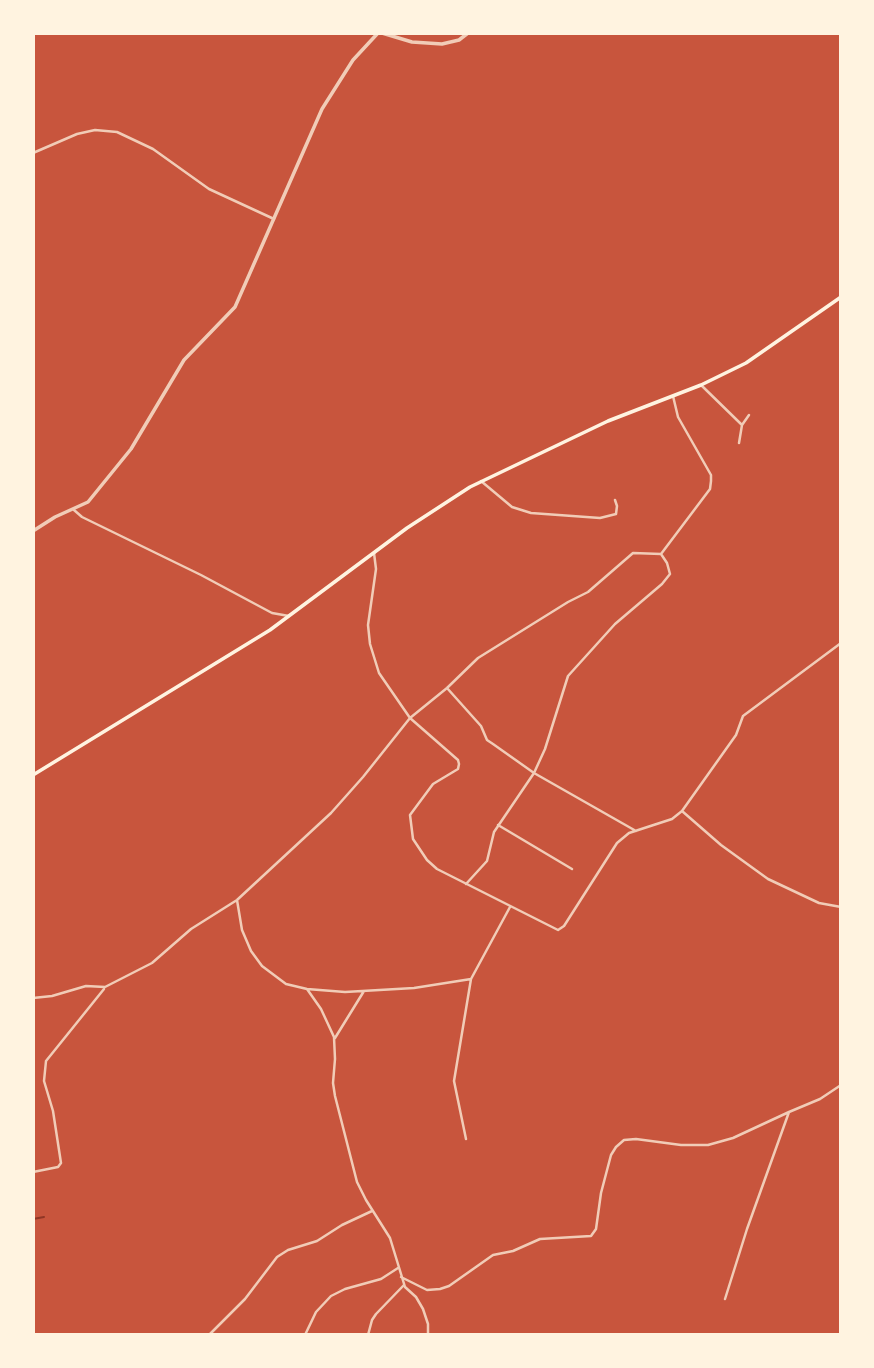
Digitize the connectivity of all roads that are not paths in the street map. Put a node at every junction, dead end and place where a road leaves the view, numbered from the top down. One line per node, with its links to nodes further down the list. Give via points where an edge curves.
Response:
1 (380, 33): 2 (street, via 442,44); 4 (street, via 354,60 322,109)
2 (468, 33)
3 (33, 153): 4 (street, via 84,132 117,132 143,142 209,189)
4 (274, 219): 13 (street, via 235,307 184,360 127,455 88,502)
5 (841, 298): 6 (main road, via 764,352)
6 (701, 384): 7 (main road); 9 (street)
7 (673, 396): 11 (main road); 16 (street, via 678,417 711,481 710,489)
8 (749, 415): 9 (street)
9 (742, 425): 10 (street)
10 (739, 443)
11 (481, 481): 12 (street, via 512,507 531,513 600,518 616,514); 15 (main road)
12 (614, 500)
13 (75, 510): 14 (street); 17 (street, via 272,613)
14 (33, 531)
15 (374, 554): 17 (main road); 20 (street, via 370,645 382,678)
16 (661, 554): 19 (street, via 633,553 588,592 478,658); 21 (street, via 670,574 615,624 568,676)
17 (289, 616): 22 (main road)
18 (841, 643): 23 (street, via 743,716 736,735)
19 (447, 688): 20 (street); 21 (street, via 481,726 487,740)
20 (410, 718): 27 (street, via 459,764 433,784 410,815 413,839 437,869); 28 (street, via 331,813)
21 (534, 774): 24 (street); 25 (street)
22 (33, 775)
23 (682, 811): 25 (street); 30 (street, via 768,879 819,903)
24 (498, 825): 26 (street); 27 (street, via 487,862)
25 (636, 831): 29 (street, via 617,843 562,928 555,929)
26 (572, 869)
27 (466, 884): 29 (street)
28 (237, 900): 32 (street, via 191,929 152,963); 33 (street, via 242,930 258,961 286,984)
29 (510, 907): 31 (street)
30 (841, 907)
31 (471, 979): 34 (street); 39 (street, via 454,1081)
32 (105, 987): 35 (street, via 86,986); 40 (street, via 46,1060 44,1081 61,1163)
33 (307, 989): 34 (street); 36 (street)
34 (364, 991): 36 (street)
35 (33, 998)
36 (334, 1040): 41 (street, via 338,1116 357,1182)
37 (841, 1085): 38 (street)
38 (789, 1112): 43 (street, via 733,1138 708,1144 626,1139 611,1155 597,1229 591,1236 540,1239 493,1255 440,1289 427,1290); 45 (street)
39 (466, 1139)
40 (33, 1171)
41 (373, 1211): 42 (street, via 390,1238); 46 (street, via 277,1257)
42 (398, 1268): 43 (street); 47 (street, via 381,1279 331,1296 316,1312)
43 (401, 1277): 44 (street)
44 (404, 1285): 48 (street, via 376,1314); 49 (street, via 423,1309)
45 (725, 1299)
46 (209, 1335)
47 (305, 1335)
48 (368, 1335)
49 (428, 1335)

